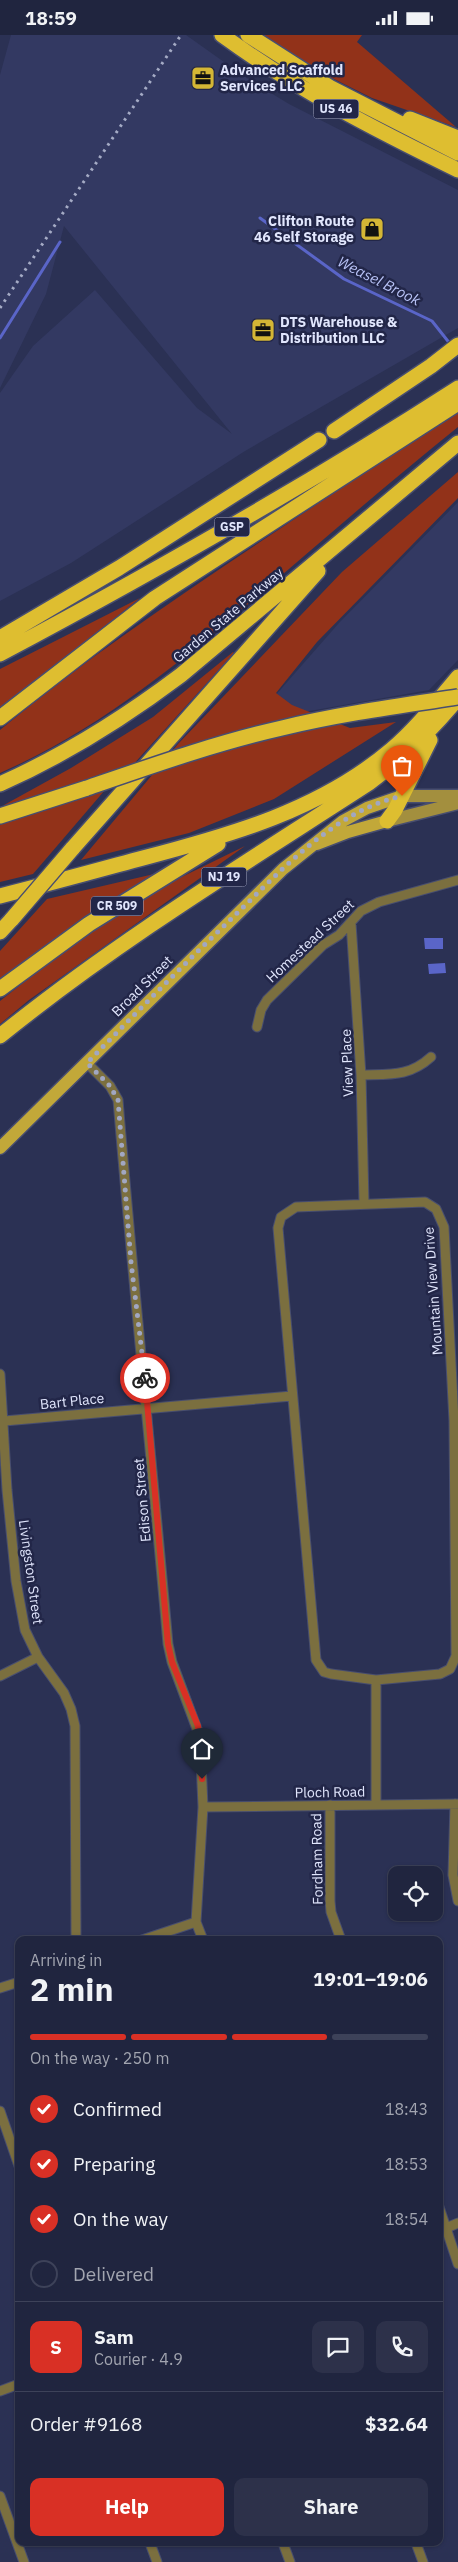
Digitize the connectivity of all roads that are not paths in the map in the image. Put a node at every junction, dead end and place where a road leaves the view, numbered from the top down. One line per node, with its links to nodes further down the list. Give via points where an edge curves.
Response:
1 (222, 35): 6 (highway, US 46, via 326,103)
2 (248, 35): 3 (highway, US 46)
3 (331, 88): 4 (highway); 5 (highway, US 46)
4 (458, 138)
5 (458, 153)
6 (458, 170)
7 (452, 350): 10 (highway)
8 (458, 388): 15 (highway, GSP, via 207,541)
9 (458, 403): 19 (highway, via 155,598)
10 (334, 431)
11 (319, 440): 14 (highway, via 120,567)
12 (458, 443): 13 (highway, Garden State Parkway)
13 (350, 534): 20 (highway, Garden State Parkway, via 145,702 86,740); 31 (highway, bridge)
14 (0, 638)
15 (0, 654)
16 (458, 677): 26 (highway, via 409,733 360,773 314,800)
17 (458, 698): 18 (highway, NJ 19); 24 (highway, bridge, via 330,717 280,728 202,749)
18 (444, 715): 21 (highway); 34 (highway, NJ 19, via 417,745 369,783 115,948)
19 (0, 718)
20 (0, 784)
21 (402, 796): 22 (street); 25 (highway); 27 (main road, Broad Street, via 355,814 331,828)
22 (458, 796)
23 (458, 803): 25 (street)
24 (0, 816)
25 (387, 821): 27 (main road, Broad Street)
26 (240, 831): 29 (highway); 32 (highway, CR 509, via 89,924)
27 (308, 848): 36 (main road, Broad Street, via 262,888)
28 (458, 880): 30 (street, Homestead Street, via 379,902 361,911)
29 (0, 897)
30 (351, 923): 33 (street, Homestead Street, via 323,945 267,1000); 37 (street, View Place)
31 (0, 933)
32 (0, 989)
33 (257, 1027)
34 (0, 1036)
35 (431, 1057): 37 (street, via 421,1067 405,1073)
36 (87, 1063): 38 (main road, Broad Street); 42 (street, Edison Street, via 110,1086 118,1100 131,1262)
37 (362, 1075): 39 (street, View Place)
38 (0, 1148)
39 (364, 1203): 41 (street, Mountain View Drive, via 296,1207 281,1217 278,1228); 44 (street, Mountain View Drive, via 426,1202 441,1215)
40 (0, 1375): 43 (street, Livingston Street)
41 (292, 1397): 42 (street, Bart Place); 48 (street, Mountain View Drive, via 316,1660 324,1672)
42 (148, 1407): 43 (street, Bart Place); 52 (street, Edison Street, via 168,1644 200,1737)
43 (4, 1421): 45 (street, Livingston Street)
44 (456, 1421): 48 (street, Mountain View Drive, via 456,1656 450,1669 440,1674)
45 (4, 1491): 46 (street, Livingston Street, via 25,1630)
46 (38, 1657): 47 (street); 55 (street, Livingston Street, via 64,1693 75,1726)
47 (0, 1676)
48 (376, 1680): 51 (street)
49 (456, 1804): 51 (street, Ploch Road); 53 (street, via 453,1875)
50 (330, 1805): 51 (street, Ploch Road); 52 (street, Ploch Road); 58 (street, Fordham Road, via 330,1901)
51 (376, 1805)
52 (203, 1807): 54 (street, Edison Street)
53 (458, 1901)
54 (196, 1922): 56 (street); 57 (street, Edison Street)
55 (76, 1936)
56 (154, 1936)
57 (201, 1936)
58 (340, 1936)
59 (15, 1982): 60 (street)
60 (0, 1988)
61 (0, 2111): 62 (street)
62 (15, 2154)
63 (458, 2223): 64 (street)
64 (443, 2229)
65 (443, 2231): 66 (street)
66 (458, 2264)
67 (15, 2385): 68 (street)
68 (0, 2391)
69 (0, 2496): 70 (street)
70 (15, 2537)
71 (18, 2546): 75 (street)
72 (151, 2546): 76 (street)
73 (284, 2546): 77 (street)
74 (417, 2546): 78 (street)
75 (24, 2562)
76 (157, 2562)
77 (290, 2562)
78 (423, 2562)

